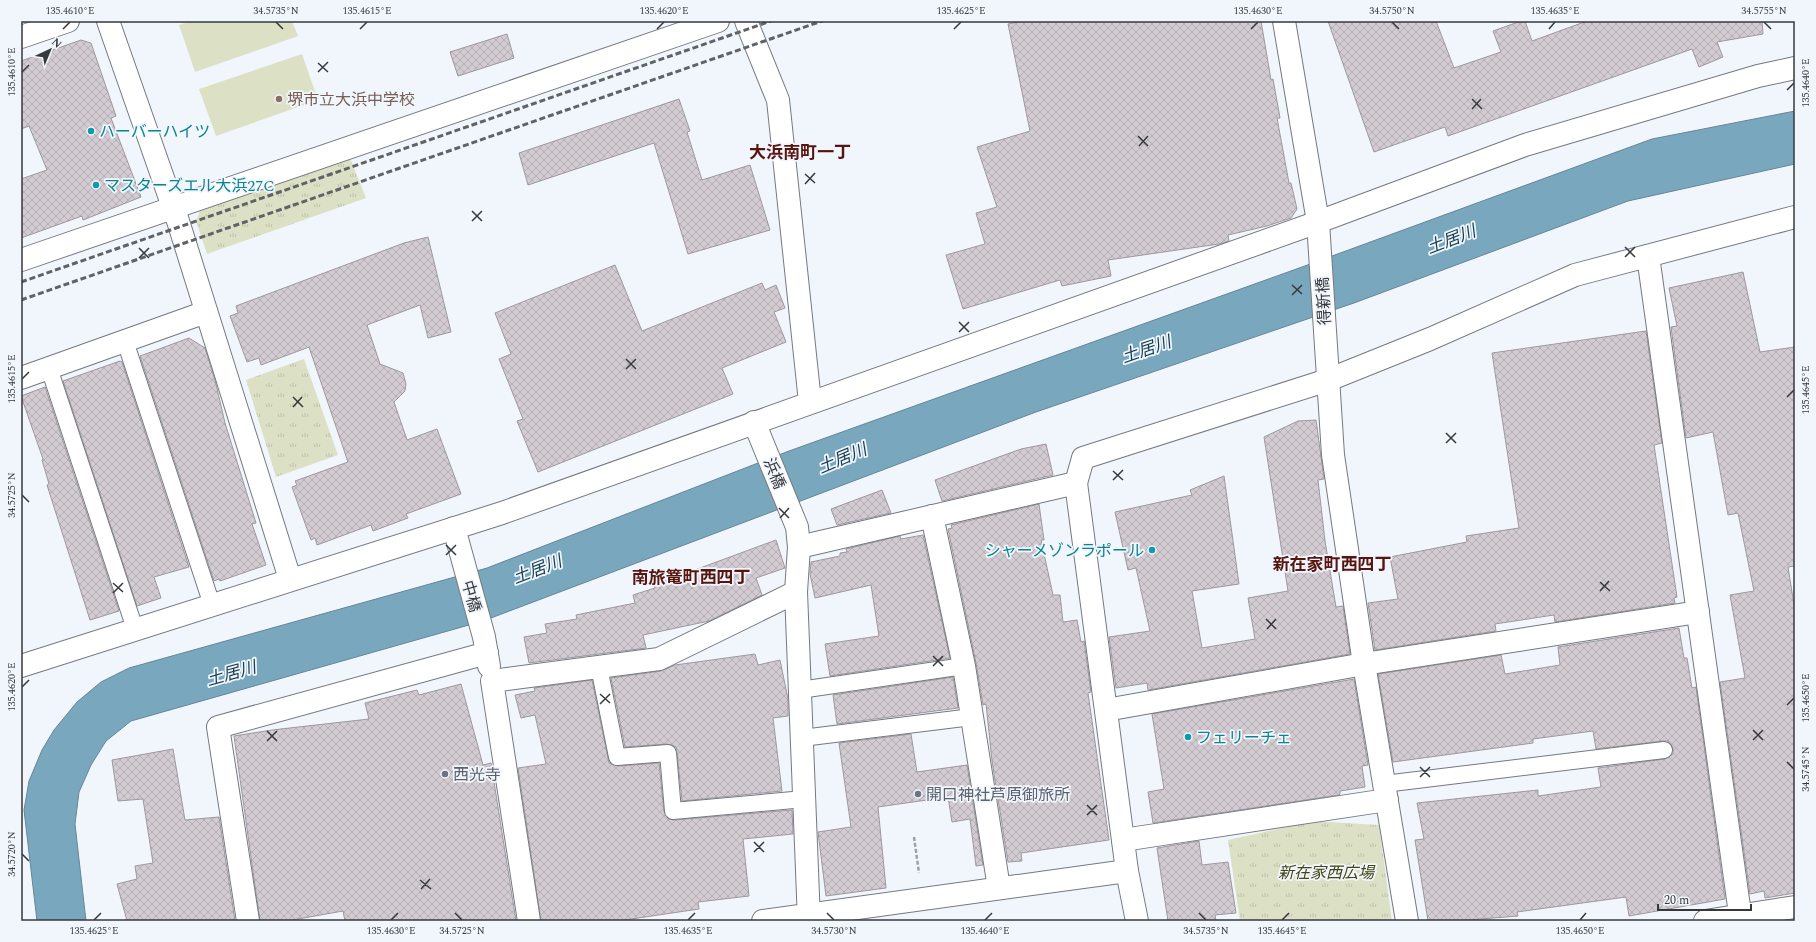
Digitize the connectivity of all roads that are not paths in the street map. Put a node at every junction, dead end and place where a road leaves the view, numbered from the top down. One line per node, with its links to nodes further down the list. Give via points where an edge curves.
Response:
1 (68, 21): 6 (street)
2 (108, 21): 8 (street)
3 (718, 21): 8 (street)
4 (746, 21): 18 (street, via 778,100)
5 (1284, 21): 10 (street, 得新橋)
6 (21, 37)
7 (1795, 68): 10 (street, via 1758,76 1525,145)
8 (173, 208): 12 (street); 13 (street)
9 (1795, 217): 11 (street)
10 (1318, 222): 17 (street, 得新橋); 18 (street)
11 (1648, 256): 17 (street, via 1575,275); 27 (street)
12 (21, 260)
13 (206, 312): 14 (street); 24 (street)
14 (124, 341): 15 (street); 26 (lane)
15 (49, 368): 16 (street); 28 (lane)
16 (21, 378)
17 (1328, 380): 20 (street, via 1083,458); 30 (street, 得新橋, via 1333,455)
18 (810, 402): 19 (street)
19 (754, 422): 22 (street); 23 (street, 浜橋)
20 (1076, 483): 21 (street); 36 (street)
21 (932, 516): 23 (street); 32 (street)
22 (454, 528): 24 (street); 29 (street, 中橋)
23 (798, 537): 25 (street)
24 (290, 580): 26 (street)
25 (796, 592): 33 (street, via 659,659); 35 (street)
26 (212, 605): 28 (street)
27 (1698, 612): 30 (street); 47 (street)
28 (135, 629): 31 (street)
29 (485, 645): 34 (street, 中橋); 48 (street, via 218,727)
30 (1364, 664): 36 (street); 40 (street, 得新橋)
31 (21, 666)
32 (964, 666): 35 (lane); 37 (street)
33 (599, 667): 34 (street); 41 (lane, via 617,757 668,753 673,811)
34 (492, 682): 49 (street, 中橋)
35 (800, 690): 38 (street)
36 (1106, 710): 42 (street)
37 (972, 717): 38 (lane); 44 (street)
38 (802, 738): 41 (street)
39 (1664, 750): 40 (lane)
40 (1385, 792): 42 (street); 52 (street, 得新橋)
41 (804, 799): 46 (street)
42 (1123, 840): 43 (street)
43 (1127, 871): 44 (street); 51 (street)
44 (999, 888): 46 (street)
45 (1795, 907): 47 (street)
46 (809, 918): 50 (street)
47 (1740, 918): 53 (street)
48 (248, 921)
49 (529, 921)
50 (763, 921)
51 (1138, 921)
52 (1407, 921)
53 (1705, 921)

